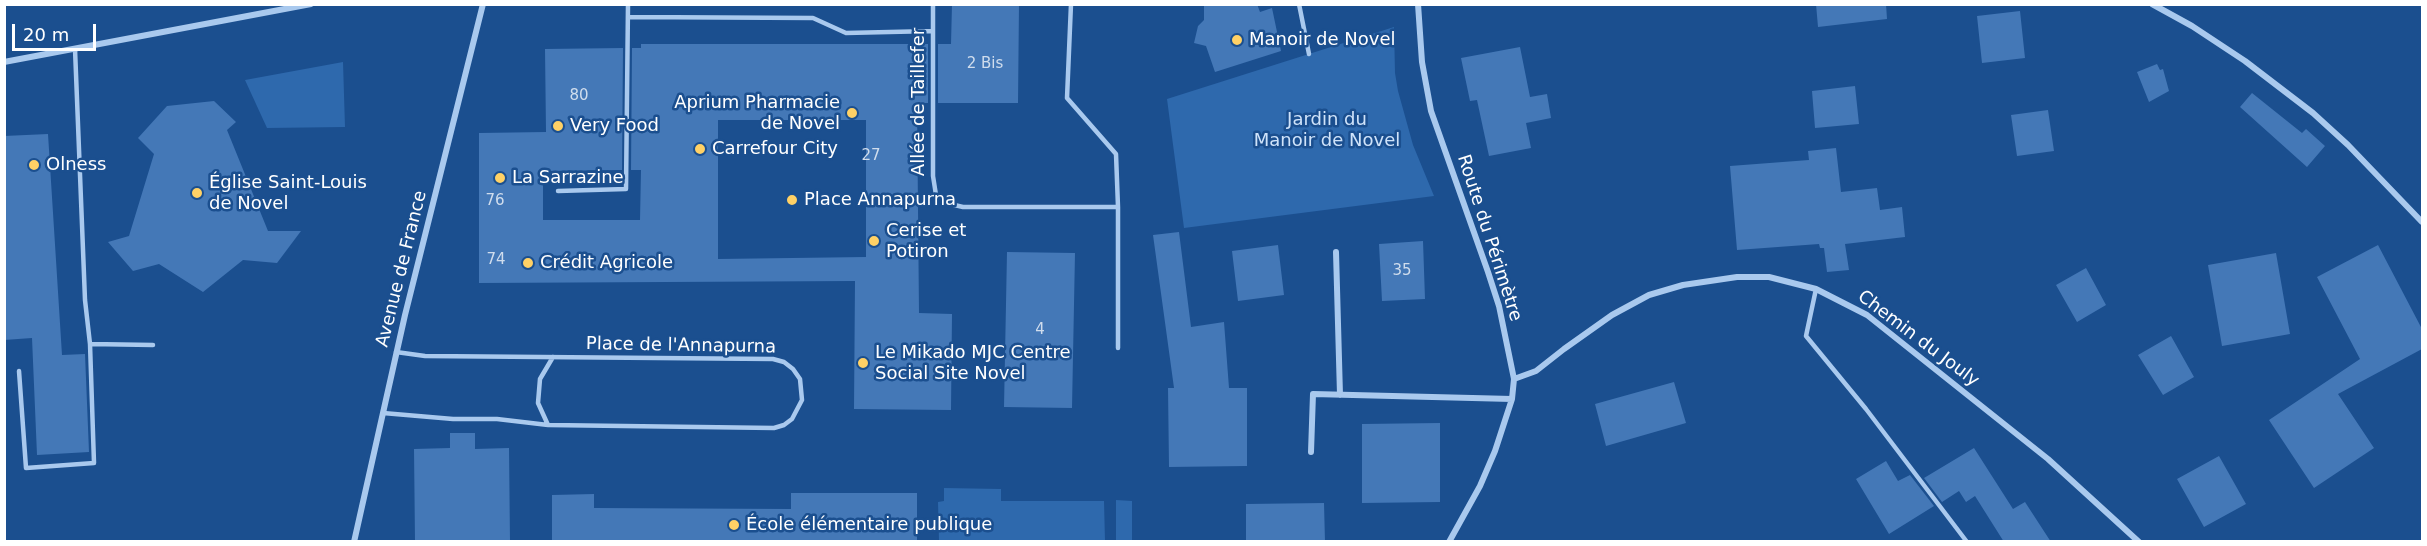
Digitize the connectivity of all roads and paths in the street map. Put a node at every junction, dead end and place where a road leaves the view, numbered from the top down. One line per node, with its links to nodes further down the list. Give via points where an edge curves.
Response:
1 (311, 4): 11 (street)
2 (483, 4): 22 (street, Avenue de France)
3 (628, 4): 9 (lane)
4 (933, 4): 10 (lane, Allée de Taillefer)
5 (1071, 4): 15 (lane, via 1066,98 1116,154)
6 (1299, 4): 12 (lane)
7 (1418, 4): 25 (street, Route du Périmètre, via 1422,62 1431,111 1499,306)
8 (2156, 5): 16 (street, via 2245,62 2313,112)
9 (628, 17): 10 (lane, via 813,18 846,33); 14 (lane, via 626,189)
10 (933, 31): 15 (lane, Allée de Taillefer, via 936,195 963,207)
11 (75, 49): 13 (street); 19 (lane, via 84,289)
12 (1309, 54)
13 (4, 62)
14 (558, 191)
15 (1118, 207): 21 (lane)
16 (2422, 222)
17 (1336, 252): 26 (street)
18 (1816, 289): 25 (street, Chemin du Jouly, via 1769,277 1667,289 1612,315 1536,371); 33 (lane, via 1806,336); 34 (street, Chemin du Jouly, via 1866,315 2048,459)
19 (90, 344): 20 (lane); 24 (lane, via 94,463 26,468)
20 (153, 345)
21 (1118, 348)
22 (396, 352): 23 (lane, Place de l'Annapurna, via 425,356); 28 (street, Avenue de France)
23 (553, 357): 29 (lane, via 540,379 538,403); 29 (lane, Place de l'Annapurna, via 773,359 793,369 800,379 802,400 792,419 774,428)
24 (19, 371)
25 (1514, 380): 27 (street, Route du Périmètre)
26 (1340, 395): 27 (street); 30 (street, via 1312,394)
27 (1512, 399): 32 (street, Route du Périmètre, via 1480,486)
28 (383, 413): 29 (lane, Place de l'Annapurna); 31 (street, Avenue de France)
29 (548, 425)
30 (1311, 452)
31 (354, 542)
32 (1449, 542)
33 (1967, 542)
34 (2139, 542)

